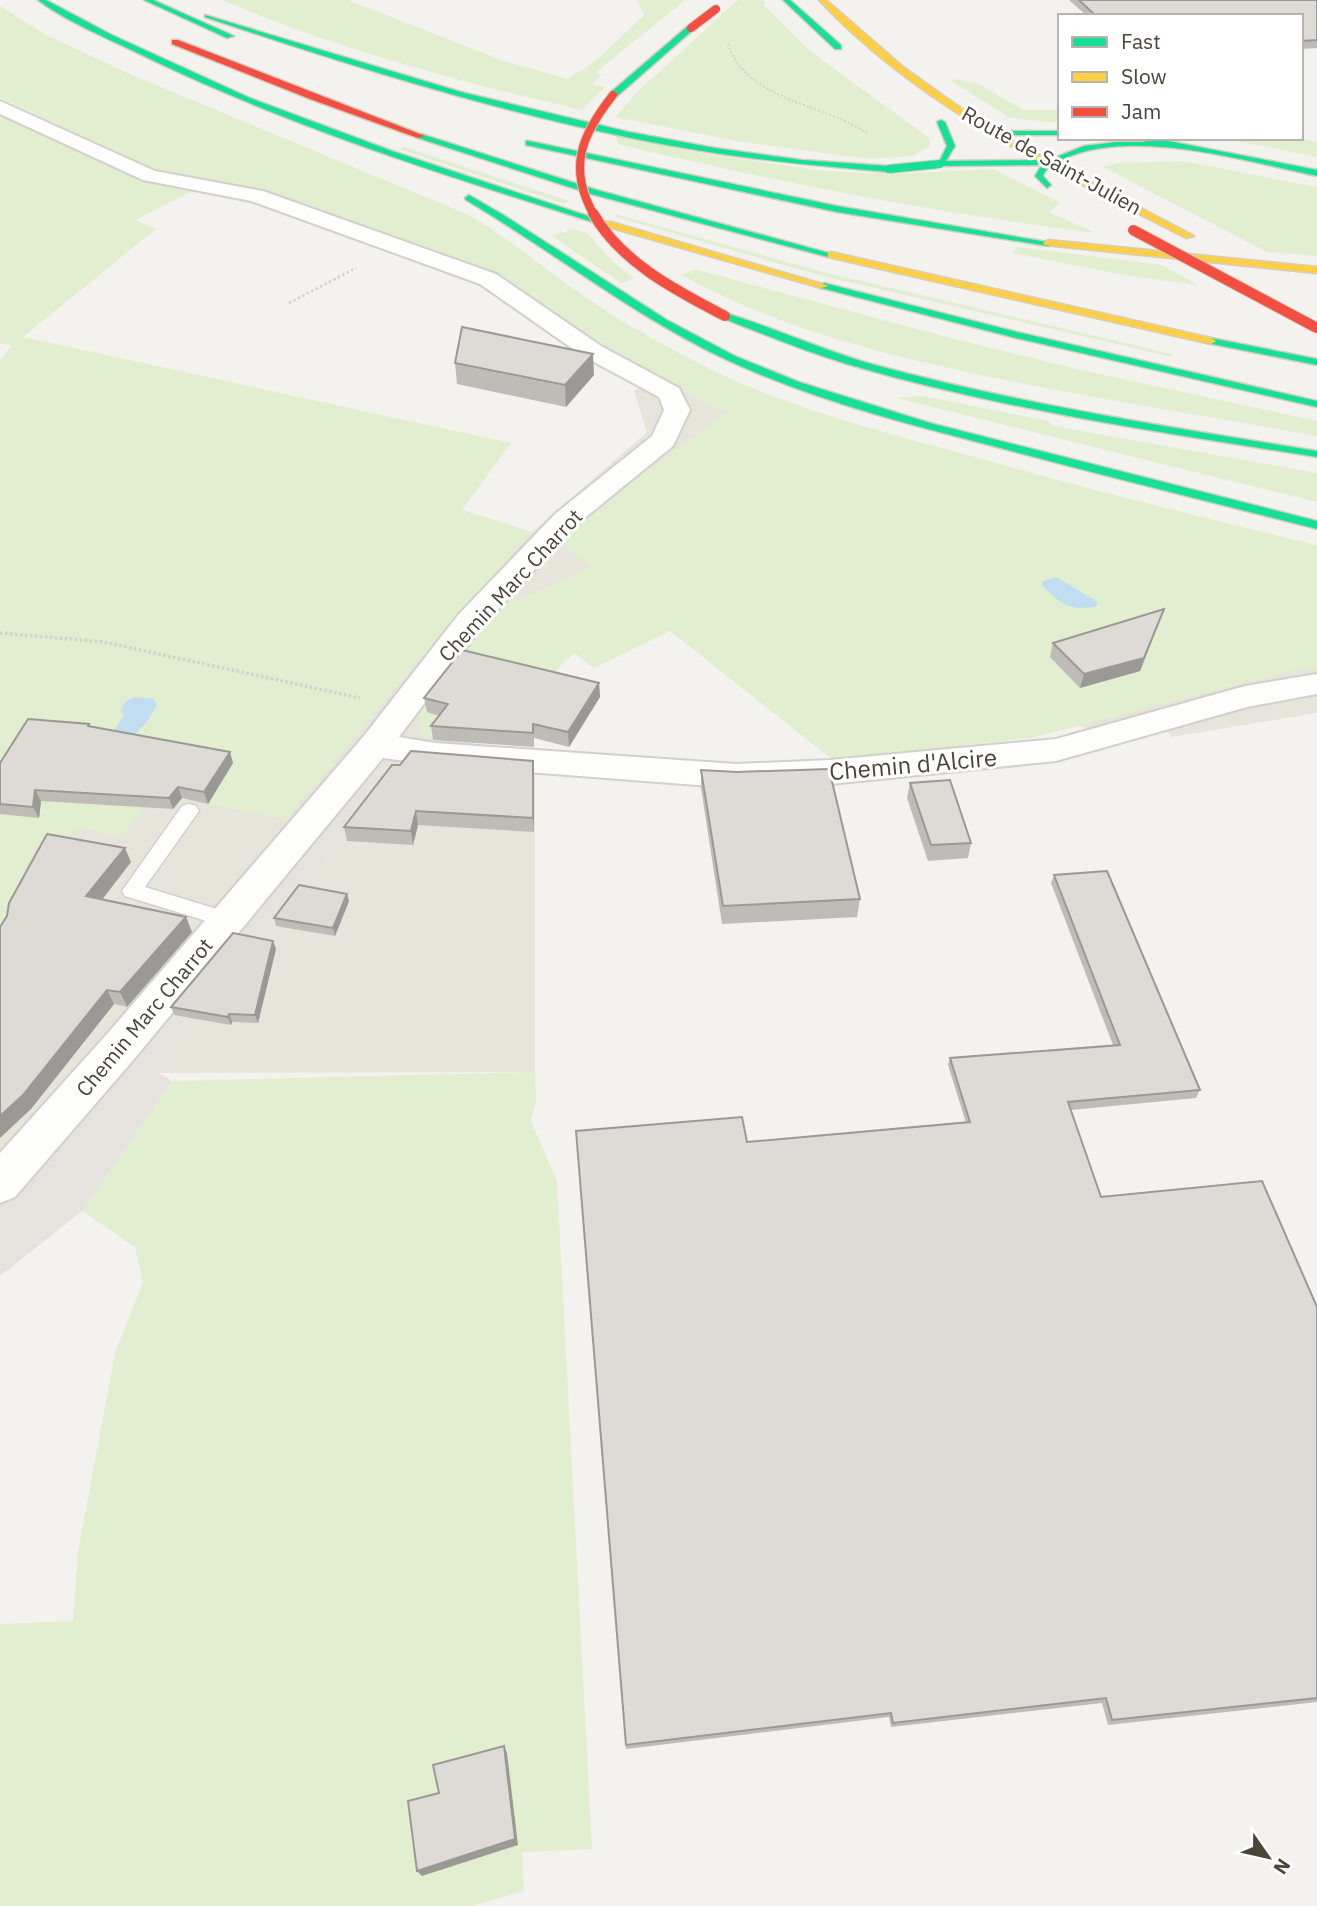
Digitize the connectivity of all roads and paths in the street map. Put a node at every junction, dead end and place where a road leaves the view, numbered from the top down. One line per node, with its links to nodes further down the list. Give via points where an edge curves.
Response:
1 (41, 0): 18 (main road, via 180,72)
2 (148, 0): 12 (main road)
3 (160, 0): 24 (main road, bridge, via 365,68 541,115 756,157 889,169)
4 (786, 0): 11 (main road)
5 (822, 0): 10 (main road, Route de Saint-Julien)
6 (715, 3): 37 (main road, bridge, via 613,95 581,146 580,174 588,205 610,237 640,266 686,297 809,349 936,384)
7 (857, 9): 10 (main road)
8 (157, 33): 35 (main road, via 378,121 618,197 947,283)
9 (727, 39): 17 (path, via 734,64 754,82 843,118)
10 (869, 41): 14 (main road, Route de Saint-Julien, via 923,86)
11 (852, 59)
12 (289, 60)
13 (0, 107): 28 (street, Chemin Marc Charrot, via 150,176 240,190)
14 (999, 133): 15 (main road); 23 (main road, Route de Saint-Julien)
15 (1058, 134)
16 (963, 136): 24 (main road, Route de Saint-Julien, via 936,119 951,146)
17 (876, 139)
18 (347, 140): 36 (main road, via 650,239 782,276 1069,349); 38 (main road, via 485,207 660,321 754,368 953,432)
19 (1149, 140): 20 (main road)
20 (1184, 147): 23 (main road, via 1106,147 1067,153); 25 (main road)
21 (984, 149): 22 (main road, Route de Saint-Julien)
22 (1006, 162): 23 (main road); 23 (main road, Route de Saint-Julien, via 1052,188 1039,176); 24 (main road)
23 (1048, 162): 30 (main road, Route de Saint-Julien)
24 (940, 164)
25 (1317, 173)
26 (753, 208): 29 (main road, via 523,141 929,225 1129,253)
27 (1127, 227): 33 (main road, Route de Saint-Julien, bridge)
28 (403, 247): 31 (path); 41 (street, Chemin Marc Charrot, via 504,288 592,351 670,393 677,410 664,440 565,520 470,621)
29 (1317, 271)
30 (1282, 284)
31 (289, 303)
32 (1282, 328): 34 (main road)
33 (1317, 328)
34 (1317, 335)
35 (1317, 362)
36 (1317, 404)
37 (1317, 454)
38 (1317, 525)
39 (0, 633): 41 (path, via 104,642)
40 (1317, 684): 42 (street, Chemin d'Alcire, via 1245,696 1056,750 830,772 736,776 435,754)
41 (402, 707): 42 (street, Chemin Marc Charrot)
42 (375, 745): 44 (street, Chemin Marc Charrot)
43 (189, 811): 44 (lane, via 132,891)
44 (226, 919): 45 (street, Chemin Marc Charrot)
45 (0, 1184)

